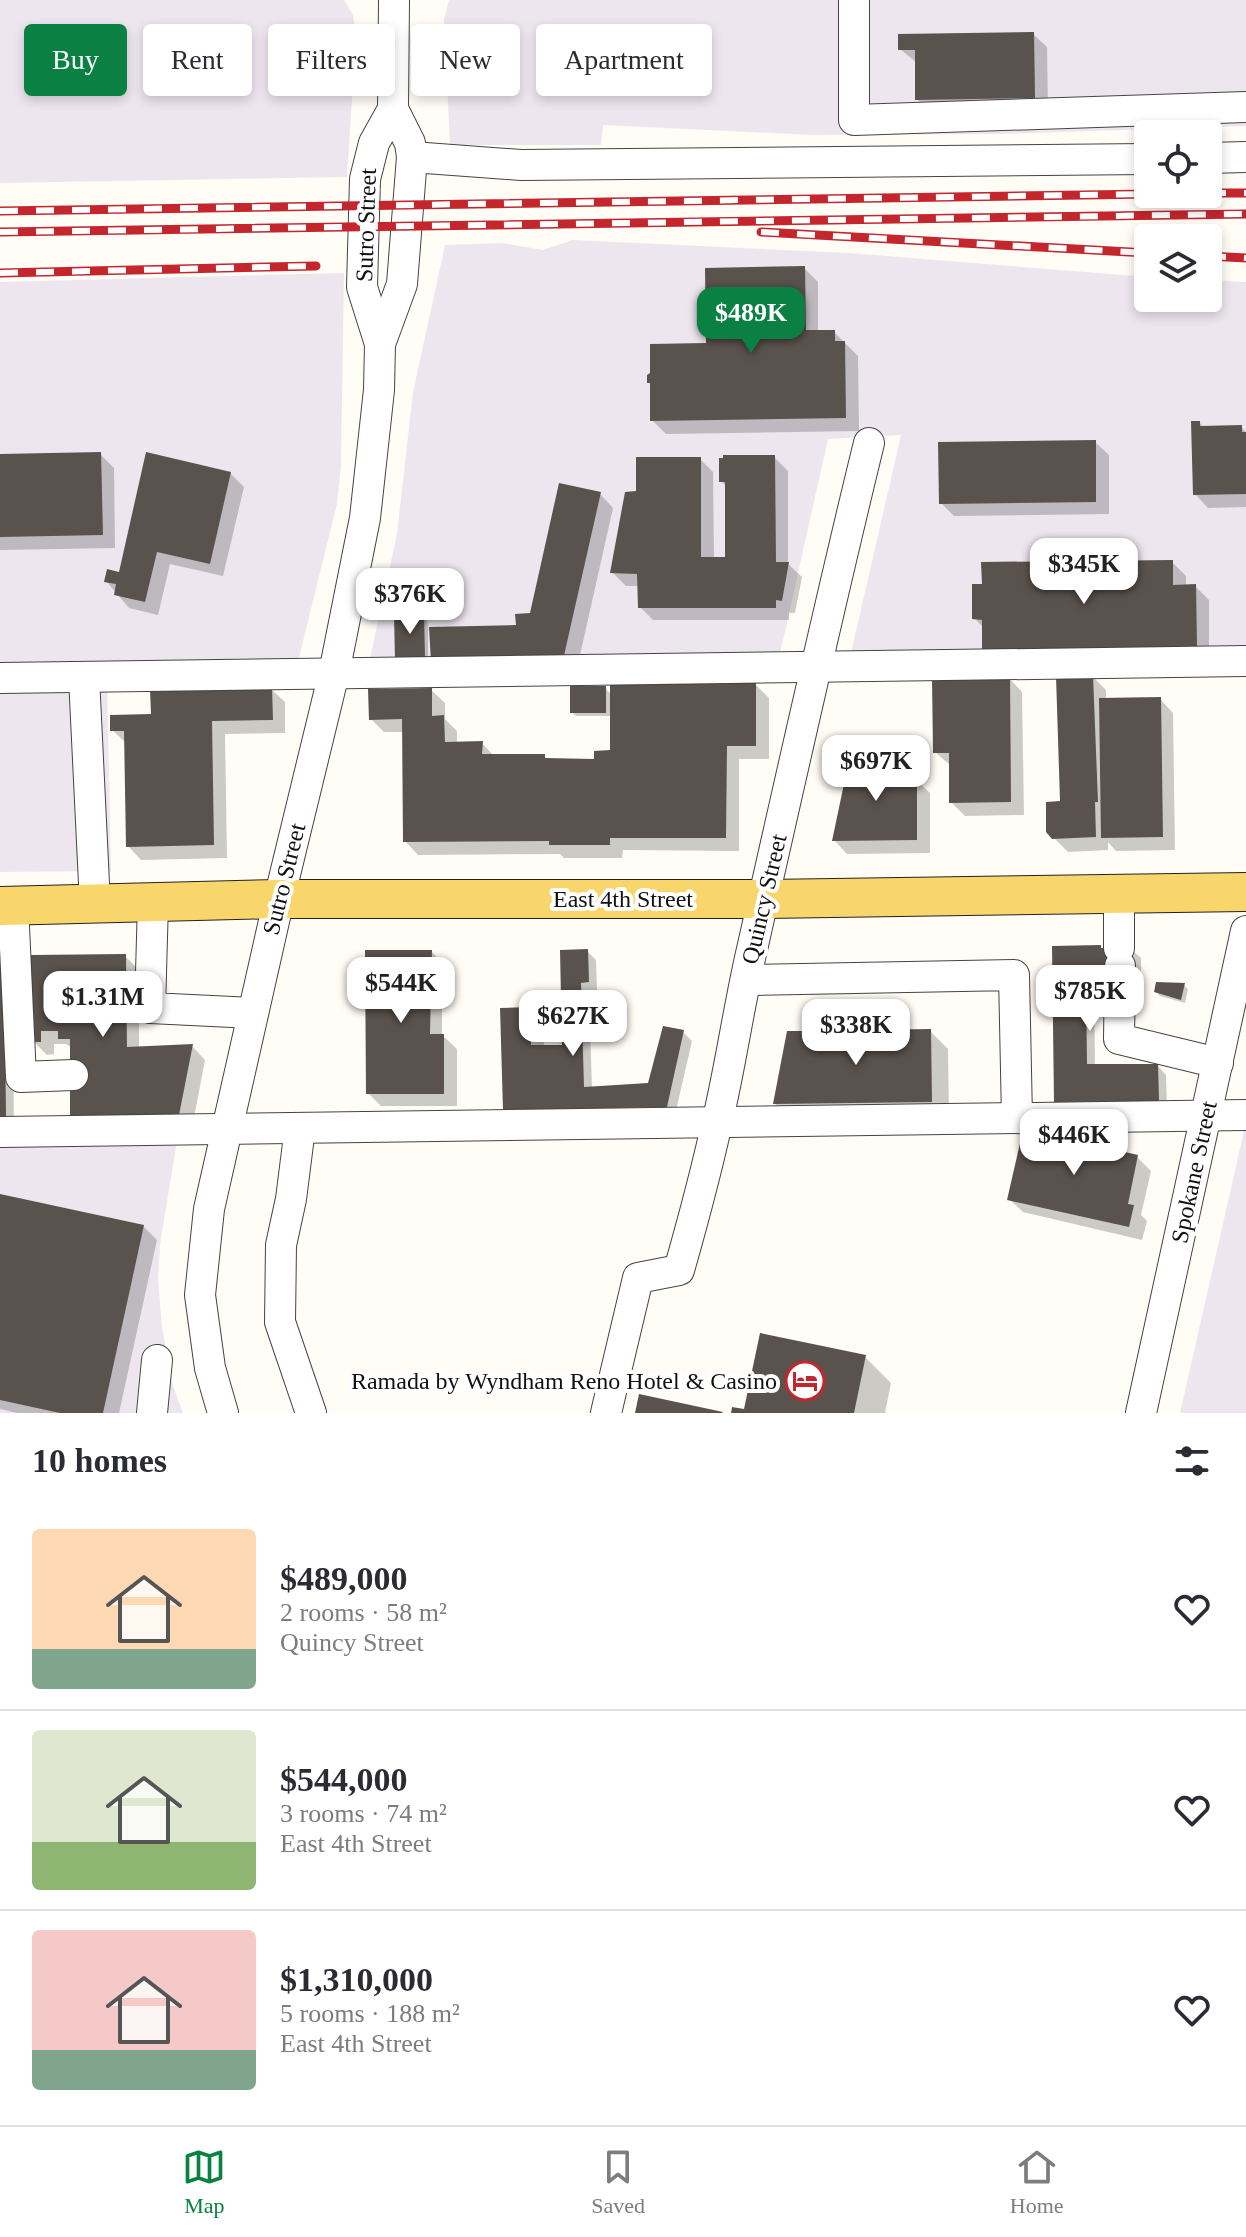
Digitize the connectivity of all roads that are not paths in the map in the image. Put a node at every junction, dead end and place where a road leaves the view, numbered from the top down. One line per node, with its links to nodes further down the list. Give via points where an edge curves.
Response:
1 (394, 0): 4 (street, Sutro Street)
2 (854, 0): 3 (street, via 854,120)
3 (1246, 107)
4 (393, 109): 5 (street, Sutro Street); 9 (street, Sutro Street, via 374,143 365,179 362,287)
5 (412, 157): 8 (street, via 521,165); 9 (street, Sutro Street, via 402,284)
6 (1246, 157): 7 (street)
7 (1222, 158)
8 (1134, 159)
9 (380, 344): 13 (street, Sutro Street, via 365,518)
10 (869, 443): 12 (street, Quincy Street)
11 (1246, 661): 12 (street)
12 (815, 667): 13 (street); 19 (street, Quincy Street)
13 (334, 673): 14 (street); 18 (street, Sutro Street)
14 (84, 677): 15 (street); 21 (street)
15 (0, 678)
16 (1246, 892): 17 (main road, East 4th Street)
17 (1119, 894): 19 (main road, East 4th Street); 26 (street, via 1119,1039)
18 (279, 899): 19 (main road, East 4th Street); 20 (main road, East 4th Street); 25 (street, Sutro Street)
19 (765, 899): 24 (street, Quincy Street)
20 (153, 902): 21 (main road, East 4th Street); 25 (street, via 150,1008)
21 (95, 904): 22 (main road, East 4th Street)
22 (7, 906): 27 (street, via 21,1077)
23 (1246, 931): 26 (street, Spokane Street)
24 (746, 980): 30 (street, via 1014,975); 31 (street, Quincy Street)
25 (253, 1013): 33 (street, Sutro Street)
26 (1218, 1063): 28 (street, Spokane Street)
27 (73, 1075)
28 (1206, 1115): 29 (street); 30 (street); 40 (street, Spokane Street)
29 (1246, 1115)
30 (1017, 1118): 31 (street)
31 (718, 1122): 32 (street); 39 (street, Quincy Street, via 679,1270 638,1278)
32 (300, 1128): 33 (street); 38 (street, via 281,1245 280,1322)
33 (227, 1129): 34 (street); 36 (street, Sutro Street, via 209,1209 200,1295)
34 (0, 1132)
35 (157, 1360): 37 (street)
36 (219, 1411)
37 (152, 1413)
38 (311, 1413)
39 (606, 1413)
40 (1141, 1413)

